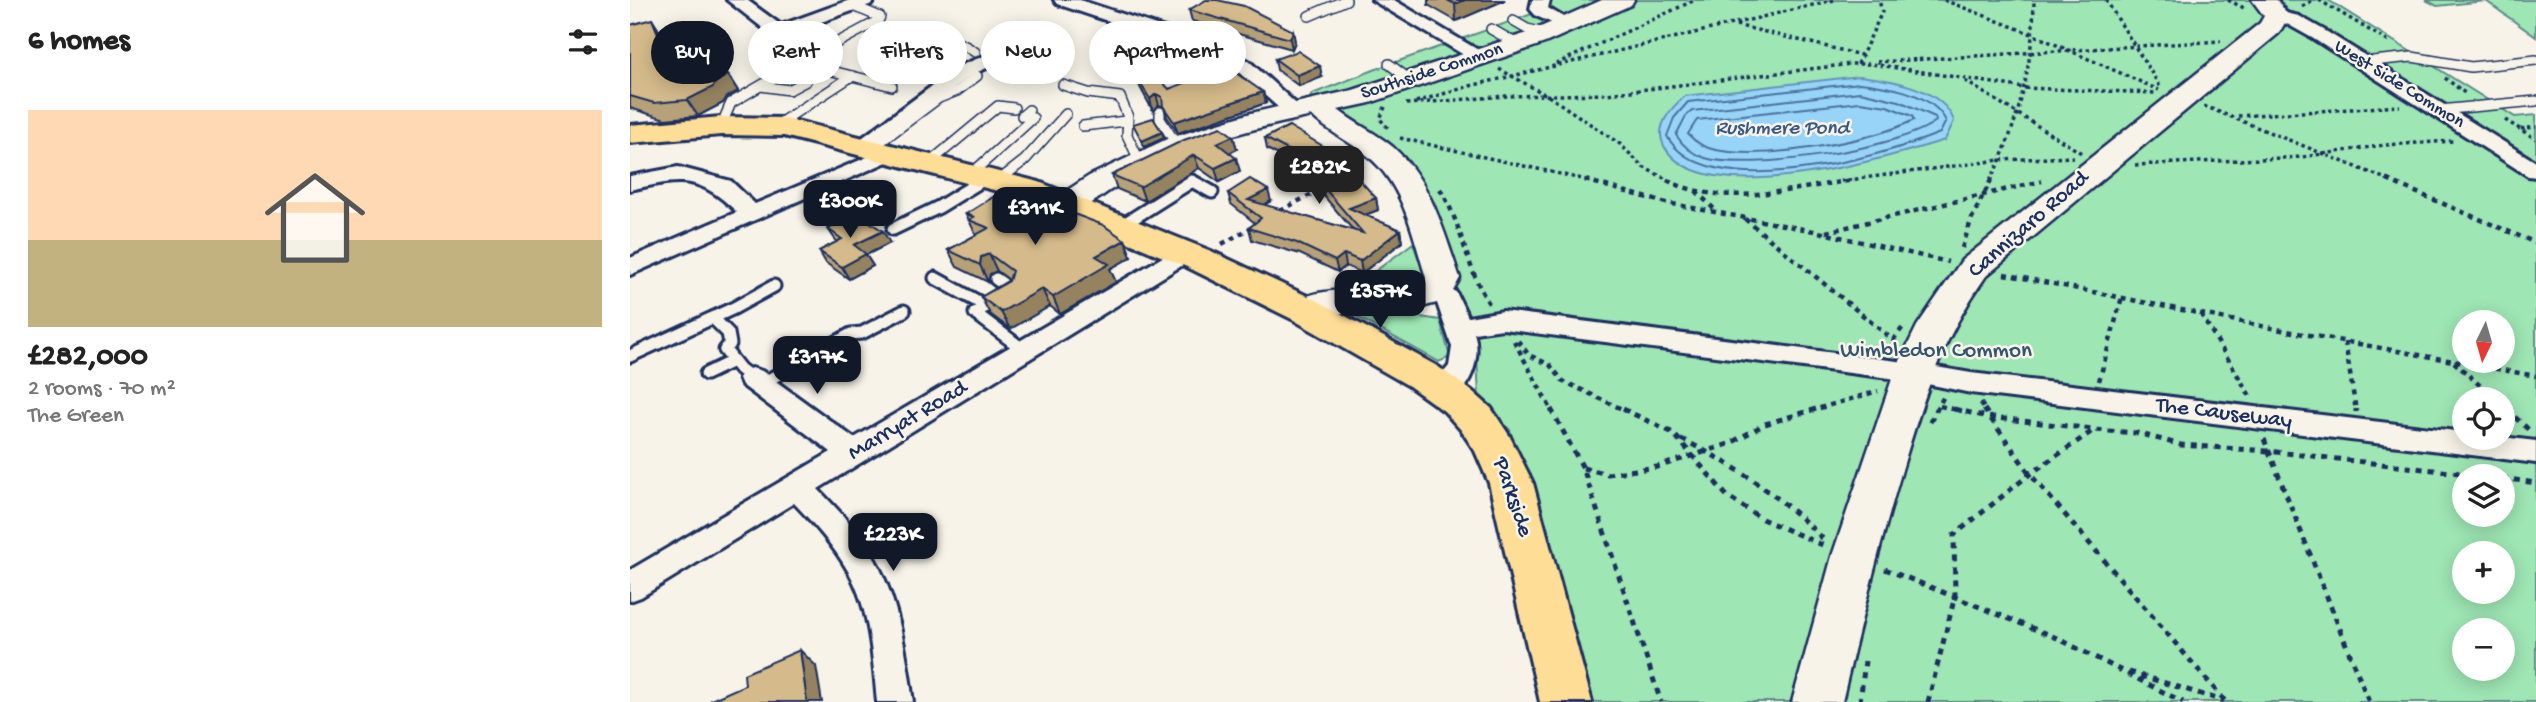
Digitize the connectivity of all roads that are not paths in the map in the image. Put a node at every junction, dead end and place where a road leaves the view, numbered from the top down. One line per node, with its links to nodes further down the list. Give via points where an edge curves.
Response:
1 (736, 0): 7 (street, via 779,32)
2 (1063, 0): 28 (street, via 1219,52)
3 (1346, 0): 9 (lane)
4 (1381, 0): 13 (street)
5 (1541, 0): 11 (street, via 1539,9)
6 (1622, 0): 11 (main road, Southside Common)
7 (858, 3): 12 (lane, via 880,17)
8 (2270, 8): 15 (street, West Side Common); 65 (main road, Cannizaro Road, via 2270,28 2172,95 2106,159 1974,268 1943,310)
9 (1309, 16)
10 (1492, 29): 13 (lane)
11 (1556, 29): 13 (main road, Southside Common)
12 (843, 40)
13 (1505, 46): 28 (main road, Southside Common, via 1402,88)
14 (2536, 60): 15 (lane, via 2471,67 2412,57)
15 (2363, 62): 30 (street, West Side Common)
16 (981, 66): 39 (street, via 965,70)
17 (843, 74): 18 (lane)
18 (852, 76): 24 (lane); 35 (lane)
19 (977, 76): 39 (lane, via 939,98)
20 (764, 84): 23 (lane)
21 (800, 84): 23 (lane, via 789,90)
22 (1063, 85): 33 (lane, via 1120,97)
23 (761, 86): 34 (lane, via 731,103)
24 (892, 86)
25 (993, 101): 41 (lane)
26 (2536, 101): 30 (lane)
27 (1014, 108): 41 (lane, via 998,107 986,114)
28 (1306, 108): 38 (main road, Southside Common); 55 (main road, via 1395,146 1400,174 1420,209 1443,278)
29 (1029, 110): 43 (lane, via 1022,116 1033,118)
30 (2440, 110): 42 (street, West Side Common)
31 (1160, 112): 38 (lane)
32 (1066, 114): 43 (lane, via 1025,160)
33 (1126, 121): 36 (lane); 40 (lane, via 1125,134)
34 (720, 126): 35 (main road, Parkside); 37 (main road, Parkside)
35 (775, 126): 39 (main road, Parkside)
36 (1083, 126)
37 (630, 134)
38 (1177, 145): 40 (main road, Southside Common)
39 (874, 150): 41 (main road, Parkside); 47 (street)
40 (1140, 162): 46 (main road, Southside Common)
41 (926, 163): 43 (main road, Parkside)
42 (2536, 171)
43 (985, 177): 46 (main road, Parkside); 49 (lane)
44 (630, 183): 47 (street, via 678,173 723,186)
45 (1213, 192): 48 (lane, via 1192,181)
46 (1068, 204): 48 (main road, Parkside)
47 (752, 214): 51 (street)
48 (1121, 226): 50 (main road, Parkside)
49 (893, 229)
50 (1193, 256): 57 (main road, Parkside); 61 (street, Marryat Road)
51 (630, 267)
52 (935, 278): 56 (lane)
53 (996, 279): 56 (lane, via 1013,291)
54 (774, 286): 59 (lane)
55 (1436, 292): 57 (main road, via 1408,301 1318,303); 60 (street, via 1447,298)
56 (985, 306): 61 (lane, via 975,313)
57 (1305, 310): 66 (main road, Parkside)
58 (904, 311): 64 (lane, via 862,334 851,334)
59 (713, 317): 62 (lane); 64 (lane, via 728,333 730,344 725,350)
60 (1460, 328): 65 (street, The Causeway, via 1503,320); 66 (street, via 1465,368)
61 (1025, 351): 68 (street, Marryat Road)
62 (630, 356)
63 (706, 374): 64 (lane)
64 (749, 374): 68 (street)
65 (1920, 382): 67 (street, The Causeway, via 2255,409); 73 (main road, Cannizaro Road, via 1854,556)
66 (1443, 390): 72 (main road, Parkside, via 1476,419 1511,483)
67 (2535, 444)
68 (853, 453): 69 (street, Marryat Road)
69 (798, 487): 70 (street, Marryat Road); 71 (street, via 828,518 861,564 892,667)
70 (630, 587)
71 (895, 702)
72 (1566, 702)
73 (1817, 702)

